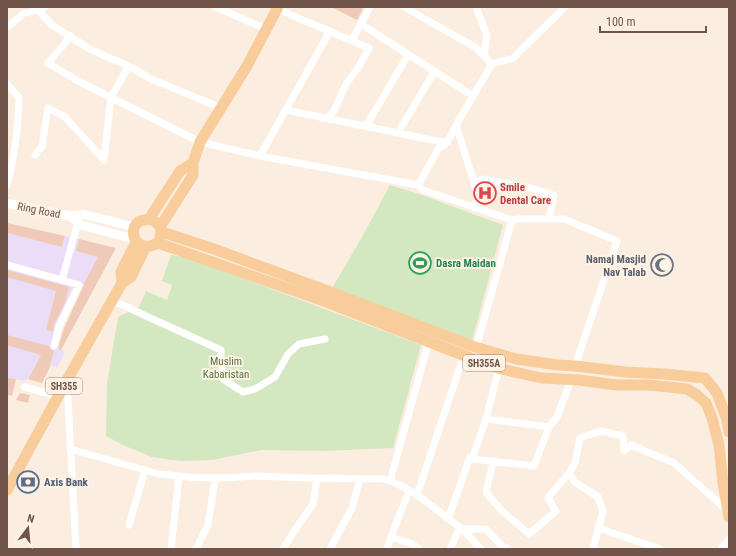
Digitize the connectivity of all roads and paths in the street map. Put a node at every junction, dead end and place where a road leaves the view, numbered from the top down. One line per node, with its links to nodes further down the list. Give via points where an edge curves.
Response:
1 (45, 7): 8 (street)
2 (216, 7): 12 (street)
3 (370, 7): 10 (street)
4 (404, 7): 9 (street)
5 (476, 7): 17 (street, via 486,35)
6 (565, 7): 18 (street, via 512,58)
7 (278, 8): 12 (main road); 13 (street)
8 (38, 10): 11 (street, via 23,14); 14 (street, via 52,25)
9 (414, 10): 17 (street, via 474,47)
10 (361, 24): 15 (street); 16 (street)
11 (7, 27)
12 (266, 28): 24 (main road, via 247,66)
13 (330, 31): 15 (street); 25 (street)
14 (71, 36): 19 (street, via 88,48); 23 (street, via 48,63)
15 (352, 40): 26 (street, via 369,48 346,84 334,111)
16 (408, 55): 20 (street); 28 (street)
17 (484, 56): 18 (street)
18 (492, 64): 22 (street)
19 (129, 66): 23 (street); 24 (street, via 149,78)
20 (434, 72): 22 (street); 29 (street)
21 (7, 84): 36 (street, via 19,98 16,143)
22 (473, 96): 27 (street)
23 (111, 97): 30 (street); 32 (street, via 104,160 65,117 48,108 42,147)
24 (221, 108): 30 (main road)
25 (286, 110): 26 (street); 33 (street)
26 (327, 118): 28 (street)
27 (456, 125): 31 (street); 35 (street)
28 (366, 126): 29 (street)
29 (398, 133): 31 (street)
30 (200, 142): 33 (street); 34 (main road)
31 (447, 143): 37 (street, via 440,148)
32 (35, 155)
33 (260, 156): 37 (street)
34 (192, 163): 41 (main road, via 180,171); 45 (main road, via 192,175)
35 (474, 182): 39 (street, via 478,195); 42 (street, via 484,179 554,195)
36 (7, 185)
37 (418, 185): 39 (street, via 423,190)
38 (7, 203): 40 (street, Ring Road)
39 (474, 208): 43 (street)
40 (75, 219): 44 (street, Ring Road, via 83,214); 46 (street, Ring Road, via 82,225); 48 (street)
41 (149, 219): 44 (main road, via 139,221); 45 (main road, via 156,222)
42 (549, 219): 43 (street); 56 (street, via 564,219 617,241)
43 (512, 220): 54 (street)
44 (134, 227): 46 (main road, SH355, via 133,232)
45 (160, 234): 46 (main road, via 150,246); 49 (main road, SH355A, via 211,248)
46 (139, 242): 50 (main road, SH355, via 121,272 122,282)
47 (7, 264): 48 (street)
48 (62, 280): 53 (street, via 79,285 59,326)
49 (300, 287): 52 (main road, SH355A); 54 (main road, SH355A)
50 (112, 300): 51 (street, via 221,350 223,379 243,392 255,389 275,377 288,354 299,344); 59 (main road, SH355)
51 (325, 339)
52 (429, 341): 55 (main road, SH355A); 78 (street)
53 (54, 346)
54 (476, 348): 55 (main road); 56 (main road, SH355A, via 516,359 558,366)
55 (472, 359): 57 (main road, SH355A); 81 (street, via 461,364)
56 (576, 366): 58 (main road, SH355A); 60 (main road)
57 (499, 368): 60 (main road, SH355A, via 542,378); 64 (street)
58 (655, 373): 61 (main road); 65 (main road, SH355A, via 705,378 718,393)
59 (67, 380): 63 (main road, SH355); 69 (street)
60 (572, 380): 61 (main road, SH355A); 67 (street, via 557,418)
61 (651, 386): 66 (main road, SH355A, via 687,389 697,395 706,403)
62 (24, 387): 63 (street)
63 (58, 396): 79 (main road, SH355)
64 (486, 419): 67 (street); 70 (street)
65 (728, 421): 66 (main road); 68 (main road, SH355A)
66 (714, 425): 82 (main road, SH355A)
67 (549, 427): 71 (street, via 534,466)
68 (729, 432)
69 (70, 449): 72 (street); 89 (street)
70 (472, 459): 71 (street); 83 (street, via 470,457)
71 (493, 461): 73 (street, via 486,492 501,510 529,534 556,511 548,498)
72 (145, 470): 74 (street); 84 (street)
73 (569, 473): 82 (street, via 575,463 580,438 601,431 623,436 624,451 631,445 674,463); 85 (street, via 575,482 598,497 603,511)
74 (179, 476): 75 (street); 90 (street)
75 (215, 478): 76 (street); 91 (street, via 208,525)
76 (317, 478): 77 (street); 92 (street, via 313,504)
77 (360, 479): 78 (street); 93 (street, via 352,508)
78 (390, 481): 80 (street)
79 (7, 490)
80 (409, 491): 81 (street); 87 (street)
81 (417, 495): 83 (street)
82 (728, 514)
83 (448, 519): 86 (street)
84 (130, 525)
85 (598, 528): 99 (street); 100 (street)
86 (462, 530): 96 (street, via 459,529); 97 (street); 98 (street, via 486,529)
87 (391, 537): 94 (street); 95 (street)
88 (729, 539): 101 (street)
89 (76, 549)
90 (171, 549)
91 (196, 549)
92 (283, 549)
93 (330, 549)
94 (387, 549)
95 (419, 549)
96 (450, 549)
97 (481, 549)
98 (508, 549)
99 (593, 549)
100 (660, 549)
101 (721, 549)

